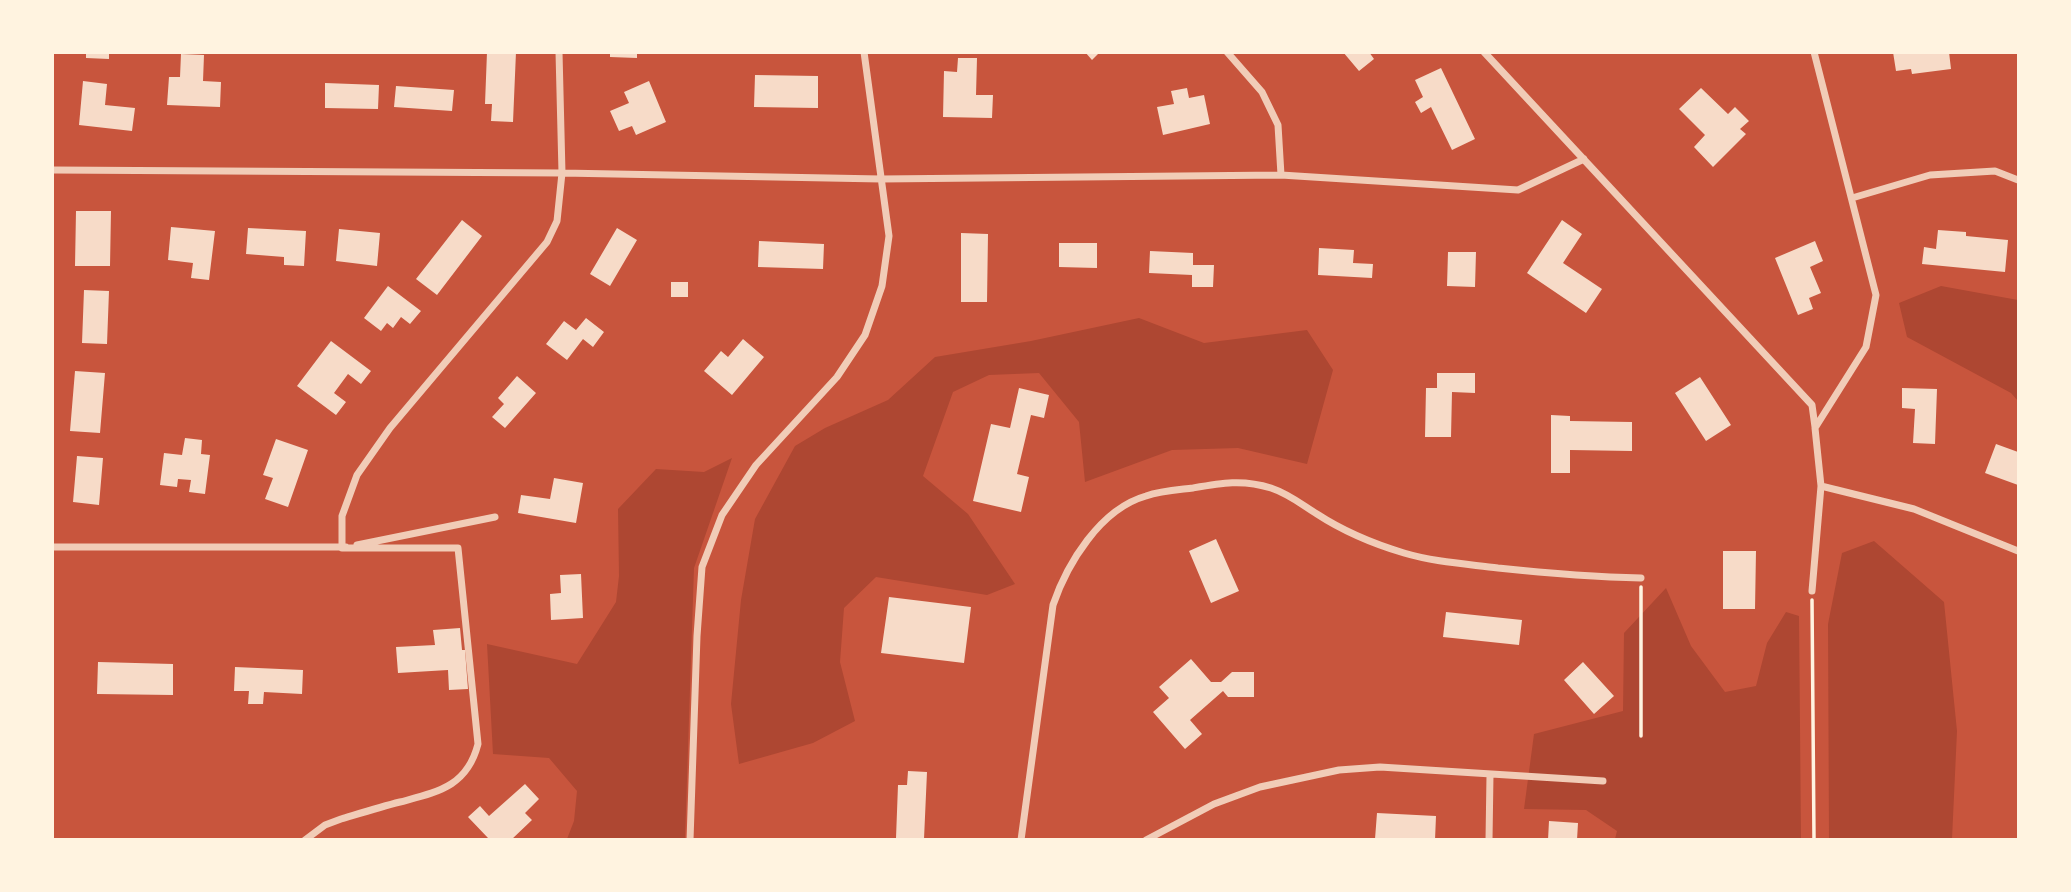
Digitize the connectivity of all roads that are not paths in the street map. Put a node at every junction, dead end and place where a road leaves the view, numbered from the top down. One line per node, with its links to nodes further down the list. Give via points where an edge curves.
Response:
1 (559, 52): 8 (street)
2 (864, 52): 10 (street)
3 (1227, 52): 9 (street, via 1262,92 1278,125)
4 (1484, 52): 6 (street)
5 (1814, 52): 12 (street)
6 (1584, 159): 9 (street, via 1518,190); 13 (street, via 1812,405)
7 (52, 170): 8 (street)
8 (562, 173): 10 (street); 17 (street, via 557,221 547,242 390,428 357,475 342,516)
9 (1281, 175): 10 (street)
10 (881, 179): 24 (street, via 889,236 882,286 865,335 837,377 756,465 722,515 702,567)
11 (2018, 180): 12 (street, via 1995,171 1930,175)
12 (1852, 198): 13 (street, via 1876,295 1866,347)
13 (1815, 428): 14 (street)
14 (1821, 486): 18 (street, via 1914,509); 20 (street)
15 (495, 517): 17 (street)
16 (52, 547): 17 (street)
17 (342, 548): 23 (street, via 457,548 478,744 468,768 447,788 341,819)
18 (2018, 551)
19 (1641, 578): 25 (street, via 1594,578 1406,553 1340,527 1298,499 1236,481 1144,496 1098,527 1061,582 1053,605)
20 (1812, 591)
21 (1490, 775): 22 (street); 26 (street, via 1380,767 1299,778 1214,804); 27 (street)
22 (1603, 781)
23 (305, 839)
24 (690, 839)
25 (1021, 839)
26 (1146, 839)
27 (1489, 839)

